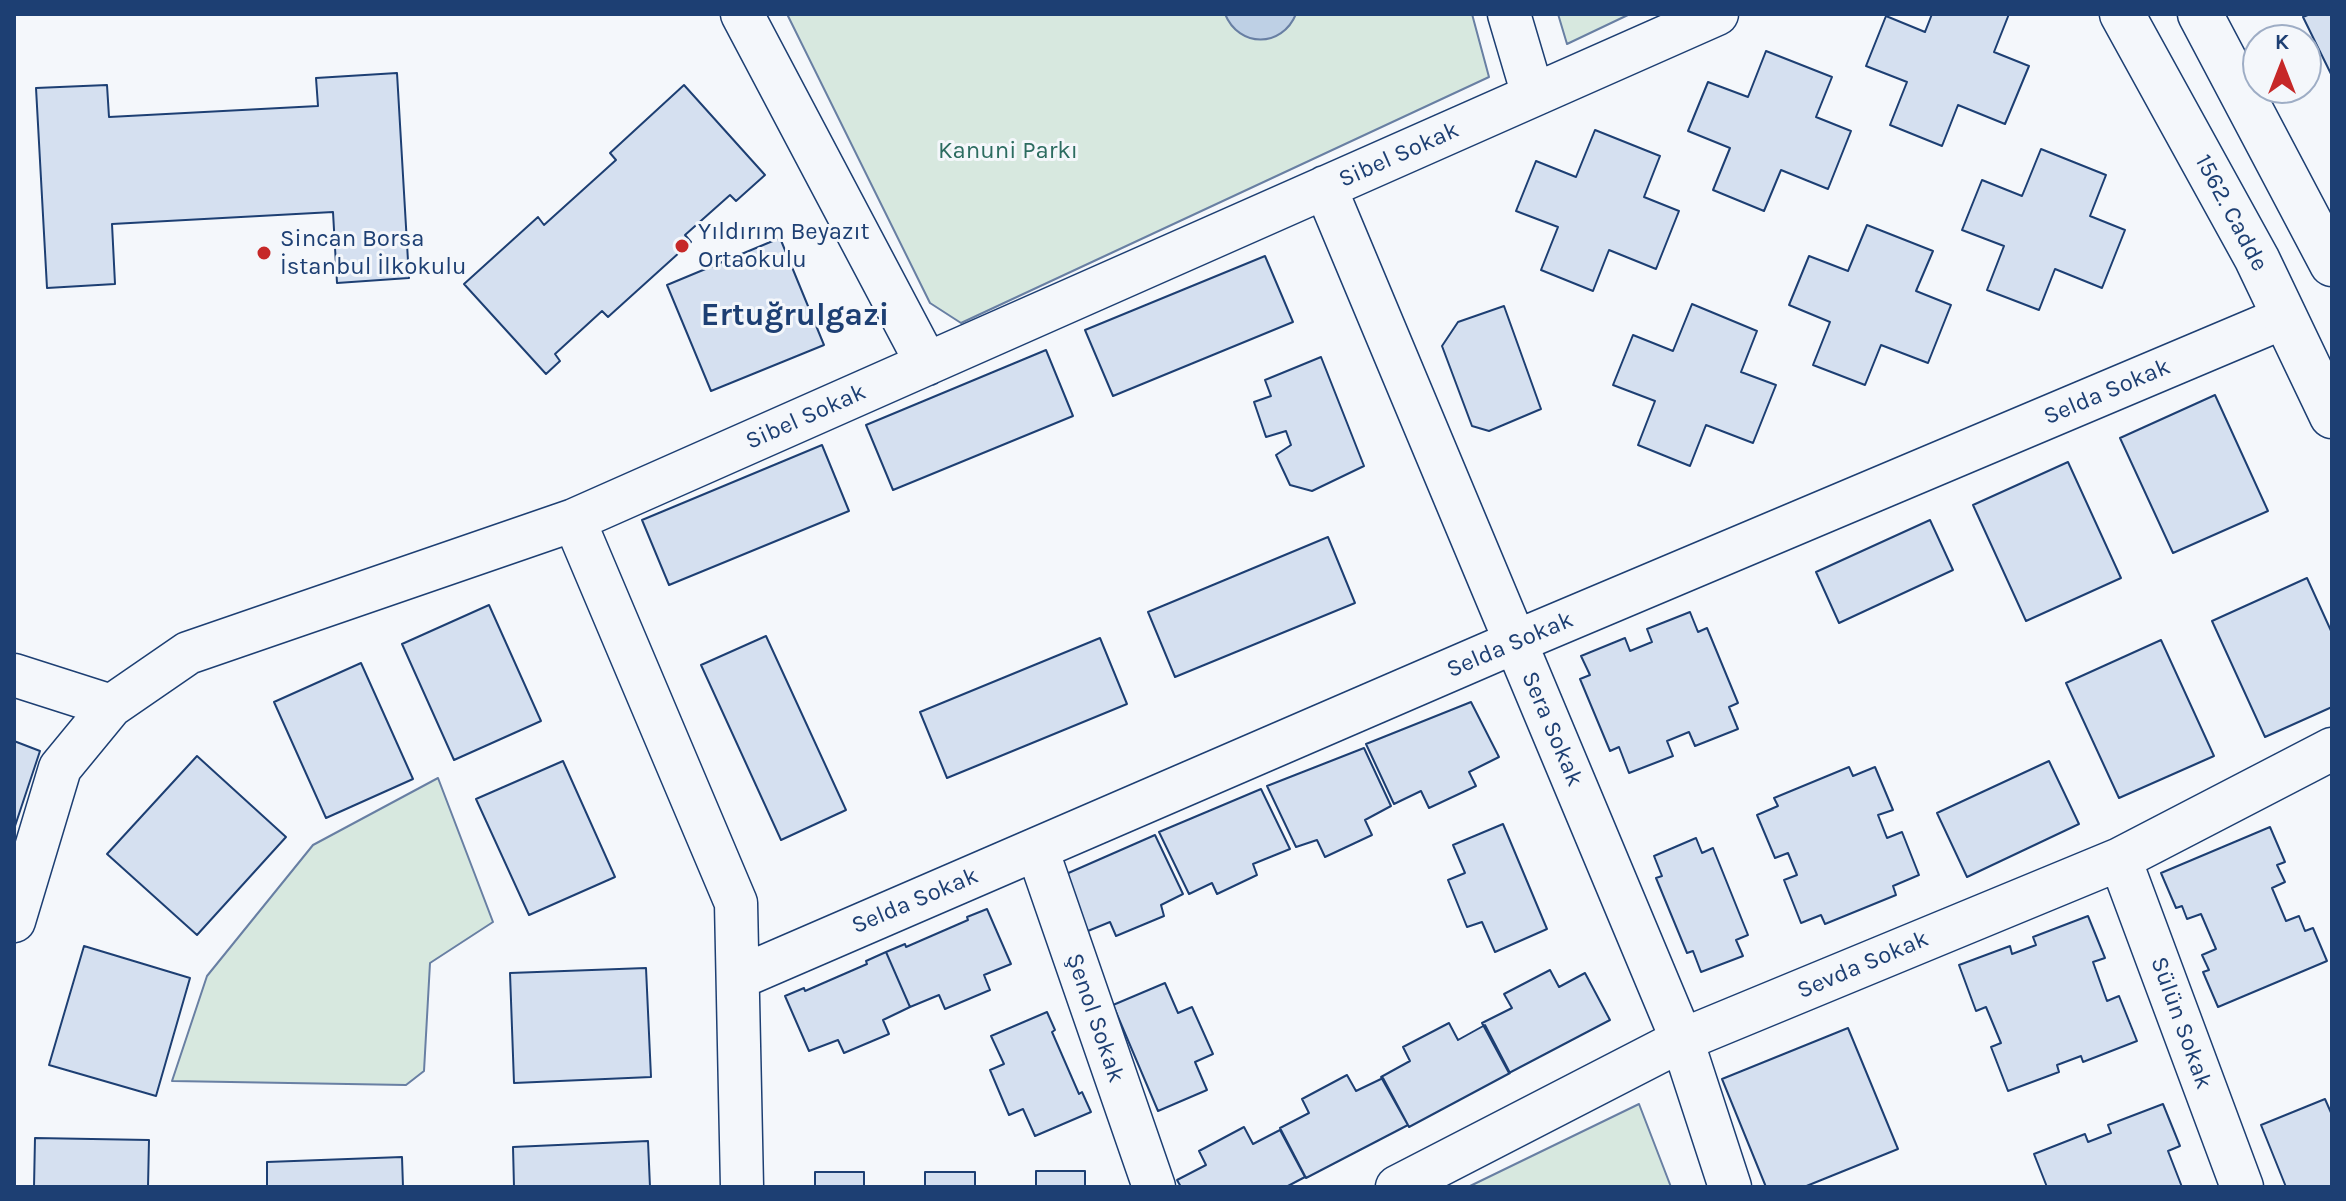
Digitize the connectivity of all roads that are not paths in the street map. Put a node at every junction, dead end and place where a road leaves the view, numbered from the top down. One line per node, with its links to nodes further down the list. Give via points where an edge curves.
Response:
1 (742, 14): 10 (street)
2 (1509, 14): 6 (street)
3 (1717, 14): 6 (street, Sibel Sokak)
4 (2122, 14): 9 (main road, 1562. Cadde)
5 (2200, 14): 8 (main road)
6 (1533, 95): 7 (street, Sibel Sokak)
7 (1325, 187): 10 (street, Sibel Sokak); 13 (street, Sera Sokak)
8 (2332, 264)
9 (2285, 317): 11 (main road, 1562. Cadde); 13 (street, Selda Sokak)
10 (927, 364): 12 (street, Sibel Sokak)
11 (2332, 416)
12 (574, 520): 15 (street, Sibel Sokak, via 188,653); 20 (street, via 736,903)
13 (1515, 642): 17 (street, Selda Sokak); 21 (street, Sera Sokak)
14 (14, 675): 15 (street)
15 (111, 706): 19 (street, Sibel Sokak, via 60,768)
16 (2332, 749): 18 (street, Sevda Sokak)
17 (1037, 849): 20 (street, Selda Sokak); 23 (street, Şenol Sokak)
18 (2120, 859): 21 (street, Sevda Sokak); 26 (street, Sülün Sokak)
19 (14, 921)
20 (738, 978): 22 (street)
21 (1682, 1040): 24 (street, Sevda Sokak); 25 (street, Sera Sokak)
22 (742, 1187)
23 (1154, 1187)
24 (1397, 1187)
25 (1730, 1187)
26 (2242, 1187)

